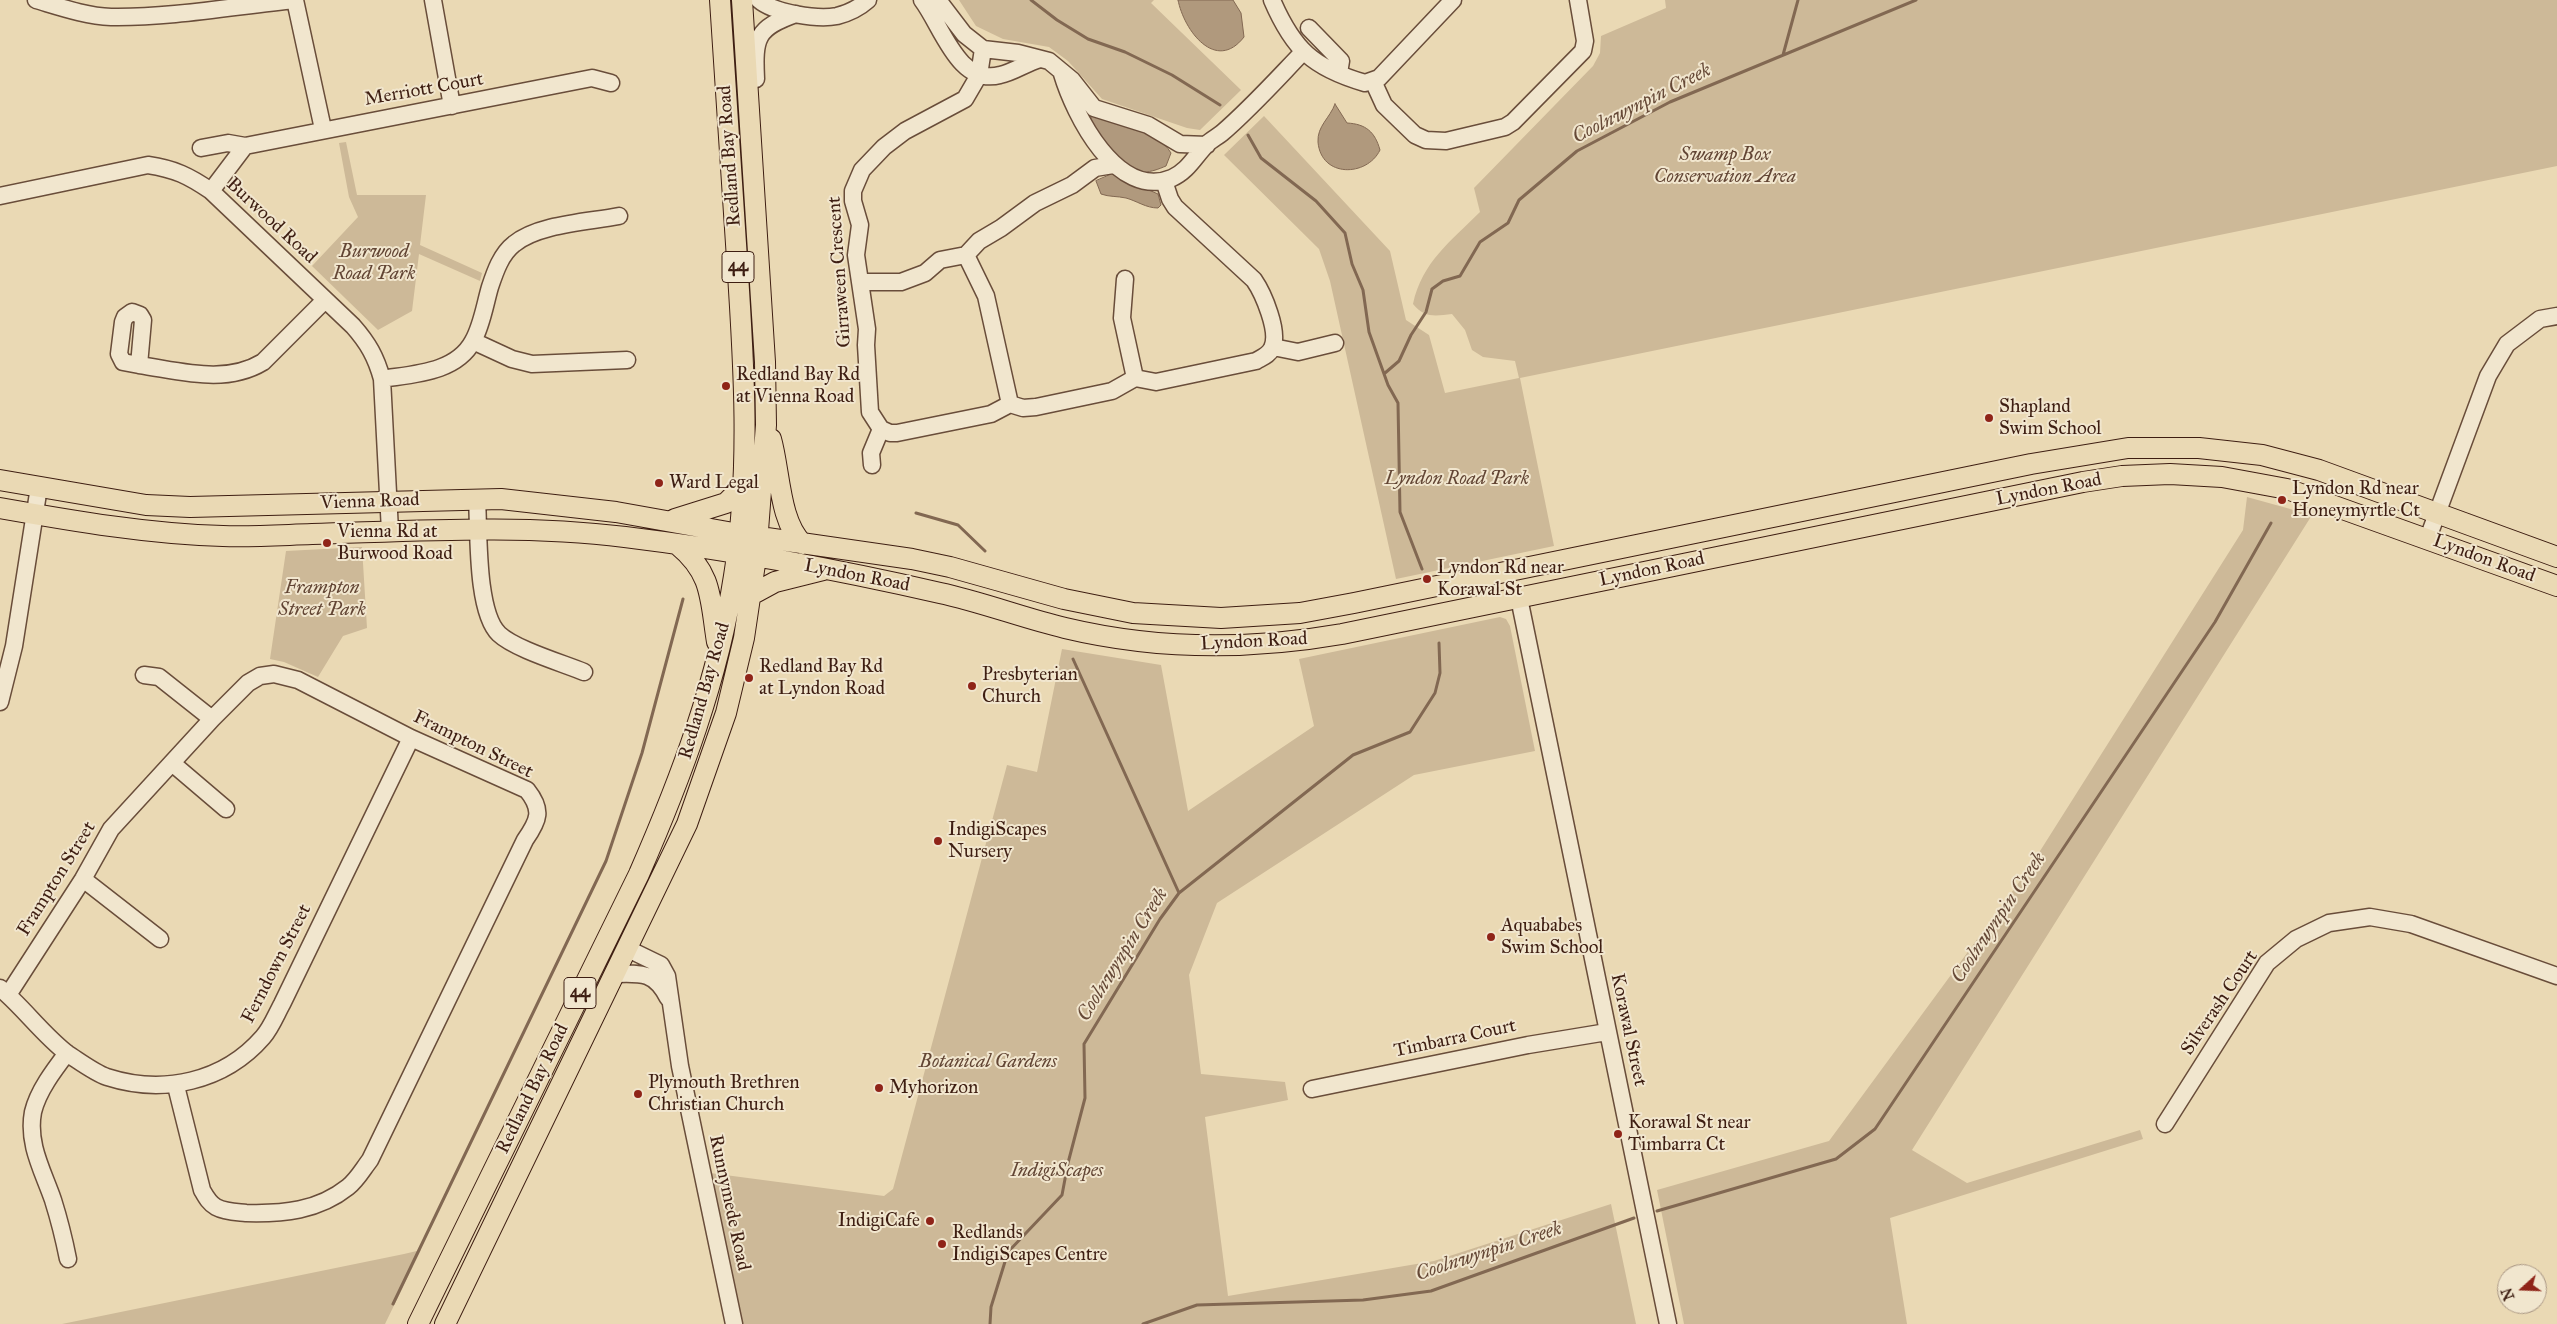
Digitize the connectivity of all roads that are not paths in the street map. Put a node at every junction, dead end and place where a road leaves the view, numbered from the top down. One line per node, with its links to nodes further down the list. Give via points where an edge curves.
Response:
1 (36, 0): 13 (street, via 110,17)
2 (295, 0): 13 (street); 25 (street)
3 (433, 0): 24 (street)
4 (720, 0): 57 (main road, Redland Bay Road / 44, via 743,344 745,418)
5 (742, 0): 37 (main road, Redland Bay Road / 44)
6 (759, 0): 14 (street, via 766,6)
7 (868, 0): 14 (street, via 860,7 836,16)
8 (922, 0): 21 (street, via 958,58 970,71)
9 (938, 0): 16 (street, via 964,34)
10 (1272, 0): 17 (street, via 1284,28)
11 (1453, 0): 22 (street)
12 (1578, 0): 22 (street, via 1585,41 1582,51 1505,127 1446,141 1426,140 1384,105)
13 (134, 8)
14 (796, 14): 37 (street, via 767,26 756,50 761,152)
15 (1309, 28): 19 (street, via 1341,61)
16 (983, 49): 18 (street); 21 (street, Girraween Crescent)
17 (1303, 52): 19 (street); 27 (street)
18 (1042, 58): 20 (street); 21 (street, via 999,76)
19 (1339, 73): 22 (street, via 1365,83)
20 (1062, 74): 26 (street, via 1072,80 1094,108 1148,125); 30 (street, via 1066,88)
21 (979, 75): 41 (street, Girraween Crescent, via 965,99 905,131 862,170 856,181 853,201 860,225 856,255)
22 (1373, 82)
23 (611, 83): 24 (street, Merriott Court, via 592,78)
24 (452, 106): 25 (street, Merriott Court)
25 (324, 129): 28 (street, Merriott Court)
26 (1180, 144): 27 (street); 32 (street)
27 (1207, 145): 32 (street)
28 (244, 146): 29 (street, Merriott Court, via 228,142); 35 (street)
29 (200, 148)
30 (1099, 150): 31 (street); 33 (street)
31 (1114, 165): 33 (street); 34 (street, via 1145,180)
32 (1189, 166): 34 (street)
33 (1095, 168): 39 (street, via 978,241)
34 (1164, 180): 46 (street, via 1175,207 1262,291 1274,337)
35 (211, 191): 36 (street, Burwood Road, via 172,169 148,165); 42 (street, Burwood Road)
36 (0, 196)
37 (753, 198): 52 (main road, Redland Bay Road / 44, via 765,362)
38 (619, 216): 44 (street, via 535,232 513,245 498,266)
39 (966, 255): 41 (street, via 940,260 925,273 901,282); 51 (street, via 986,296)
40 (1124, 279): 49 (street, via 1122,318)
41 (862, 282): 53 (street, Girraween Crescent, via 869,402 874,421)
42 (325, 300): 48 (street, via 263,362 244,371 213,376); 50 (street, Burwood Road, via 366,341 376,358)
43 (2557, 316): 61 (street, via 2540,319 2507,344 2488,376)
44 (473, 341): 47 (street, via 512,359 532,364); 50 (street, via 451,363 418,374)
45 (1336, 343): 46 (street, via 1298,352)
46 (1273, 347): 49 (street, via 1256,361 1156,382)
47 (627, 360)
48 (140, 365)
49 (1135, 378): 51 (street, via 1112,391 1036,407)
50 (382, 379): 59 (street, Burwood Road)
51 (1010, 404): 53 (street, via 991,414 897,433)
52 (766, 425): 66 (main road, Redland Bay Road / 44); 68 (main road, via 788,522)
53 (882, 429): 54 (street, via 871,453)
54 (872, 466)
55 (0, 480): 56 (main road, Vienna Road)
56 (39, 487): 59 (main road, Vienna Road, via 146,505 190,507); 62 (street)
57 (742, 487): 63 (main road, via 726,503); 66 (main road, Redland Bay Road / 44)
58 (477, 499): 59 (main road, Vienna Road); 63 (main road, Vienna Road, via 556,505); 64 (street)
59 (388, 501): 65 (street, Burwood Road)
60 (0, 508): 62 (main road, Vienna Road)
61 (2438, 512): 67 (street); 71 (main road, Lyndon Road); 73 (main road, Lyndon Road, via 2319,470 2262,455 2199,448 2128,448 2048,461)
62 (36, 514): 65 (main road, Vienna Road, via 167,534 226,537); 78 (street)
63 (671, 520): 66 (main road, Vienna Road)
64 (479, 528): 65 (main road, Vienna Road); 69 (main road, Vienna Road, via 586,533); 79 (street, via 483,596 490,622 513,643)
65 (390, 531)
66 (748, 535): 68 (main road, Lyndon Road); 70 (main road, Redland Bay Road / 44)
67 (2428, 538): 74 (main road, Lyndon Road); 76 (main road, Lyndon Road, via 2286,488 2170,474 2122,476)
68 (803, 544): 73 (main road, Lyndon Road, via 921,561 1107,608 1166,616 1221,618 1300,613)
69 (678, 545): 70 (main road, Vienna Road); 77 (main road, via 694,558 706,581)
70 (746, 555): 72 (main road, Lyndon Road); 75 (main road, Redland Bay Road / 44); 77 (main road, Redland Bay Road / 44)
71 (2557, 557)
72 (828, 569): 75 (main road, via 775,582); 76 (main road, Lyndon Road, via 946,594 1067,628 1176,645 1241,646 1311,639)
73 (1513, 570): 76 (main road)
74 (2557, 586)
75 (751, 595): 89 (main road, Redland Bay Road / 44, via 726,713 700,790)
76 (1519, 598): 93 (street, Korawal Street)
77 (718, 651): 88 (main road, Redland Bay Road / 44, via 692,745 671,801)
78 (5, 658): 81 (street)
79 (584, 672)
80 (144, 675): 82 (street, via 159,677)
81 (0, 702)
82 (212, 719): 83 (street, Frampton Street, via 248,683 260,676 274,674 298,680); 84 (street, Frampton Street)
83 (411, 738): 95 (street, Ferndown Street, via 264,1036 229,1066); 95 (street, Frampton Street, via 527,790 536,801 538,814 365,1166 349,1186 301,1211 277,1214 217,1208 202,1190)
84 (172, 763): 85 (street); 86 (street, Frampton Street, via 111,828)
85 (226, 809)
86 (83, 879): 87 (street); 91 (street, Frampton Street)
87 (160, 939)
88 (602, 949): 89 (main road); 99 (main road, Redland Bay Road / 44)
89 (622, 961): 92 (street, Runnymede Road, via 641,974 656,979); 92 (street, Runnymede Road, via 661,965 667,976); 100 (main road, Redland Bay Road / 44)
90 (2557, 976): 97 (street, Silverash Court, via 2411,924 2370,917 2329,923 2296,939 2267,963)
91 (4, 991): 94 (street, Ferndown Street)
92 (670, 1002): 101 (street, Runnymede Road, via 680,1066)
93 (1607, 1032): 96 (street, Timbarra Court); 102 (street, Korawal Street)
94 (67, 1053): 95 (street, Ferndown Street, via 106,1077 144,1085); 98 (street, via 45,1087 34,1110 31,1126 34,1150 53,1200)
95 (176, 1086)
96 (1312, 1089)
97 (2165, 1124)
98 (68, 1259)
99 (418, 1324)
100 (445, 1324)
101 (734, 1324)
102 (1668, 1324)

